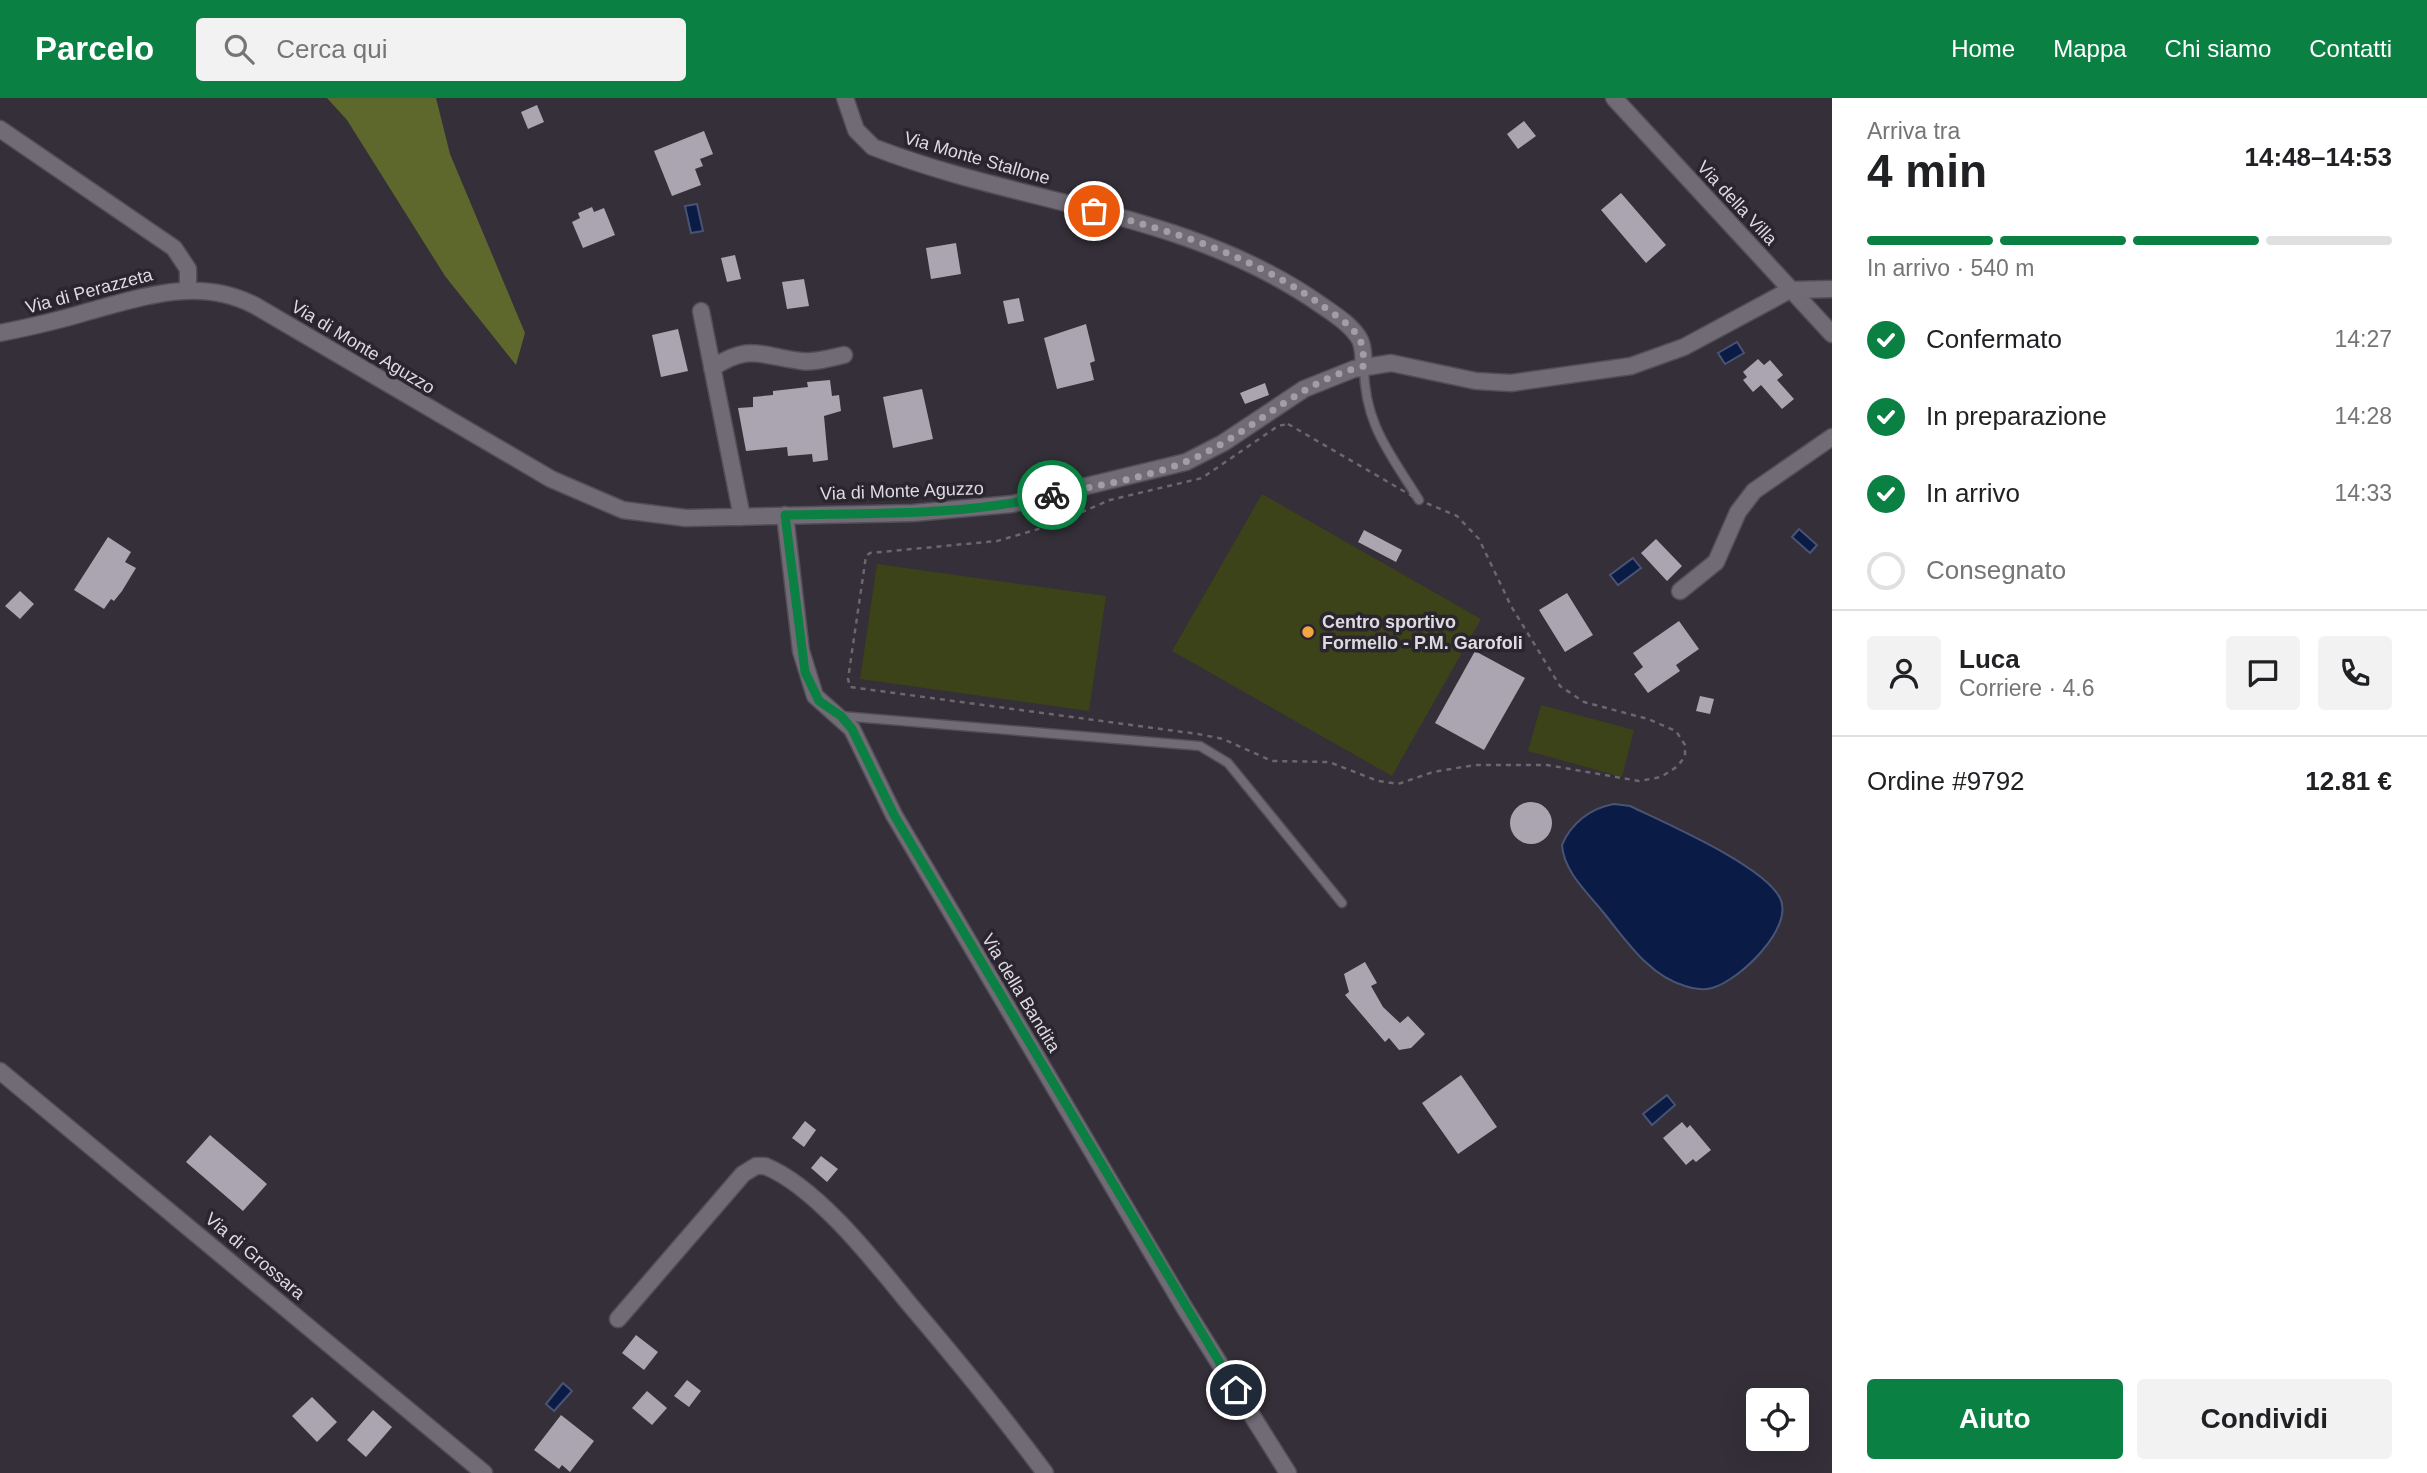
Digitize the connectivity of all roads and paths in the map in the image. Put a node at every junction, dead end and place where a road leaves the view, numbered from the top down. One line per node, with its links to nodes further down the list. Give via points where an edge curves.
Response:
1 (845, 98): 11 (street, Via Monte Stallone, via 856,130 873,147 1182,235 1249,261 1301,291 1349,327 1362,344)
2 (1614, 98): 6 (street, Via della Villa)
3 (0, 129): 5 (street, via 174,248 188,270)
4 (1832, 289): 6 (street)
5 (188, 290): 8 (street, Via di Perazzeta, via 152,293); 16 (street, Via di Monte Aguzzo, via 214,291 245,300 539,473 614,507 664,517)
6 (1790, 290): 9 (street, Via della Villa); 11 (street, Via di Monte Aguzzo, via 1691,344 1631,366 1511,383 1476,381 1391,363)
7 (701, 311): 12 (street)
8 (0, 333)
9 (1832, 334)
10 (844, 355): 12 (street, via 803,361 746,352)
11 (1364, 366): 14 (lane, via 1370,419); 15 (street, Via di Monte Aguzzo, via 1304,389 1207,452 1167,468 993,507)
12 (712, 368): 16 (street)
13 (1832, 437): 17 (street, via 1754,491 1738,512 1720,557)
14 (1419, 500): 14 (path, via 1457,516 1479,539 1522,626 1560,686 1584,702 1676,731 1685,745 1678,766 1661,777 1639,781 1547,765 1475,765 1398,784 1329,762 1272,761 1223,739 850,687 866,556 870,553 997,541 1049,526 1110,500 1202,478 1278,426 1288,424)
15 (785, 515): 16 (street, Via di Monte Aguzzo); 18 (street, Via della Bandita, via 805,672 819,701)
16 (741, 517)
17 (1680, 591)
18 (841, 716): 19 (lane, via 1200,746 1228,763); 24 (street, Via della Bandita, via 901,827 1184,1307)
19 (1342, 903)
20 (0, 1071): 22 (street, Via di Grossara)
21 (618, 1320): 23 (street, via 743,1174 765,1166 813,1199 861,1247)
22 (484, 1473)
23 (1045, 1473)
24 (1288, 1473)

